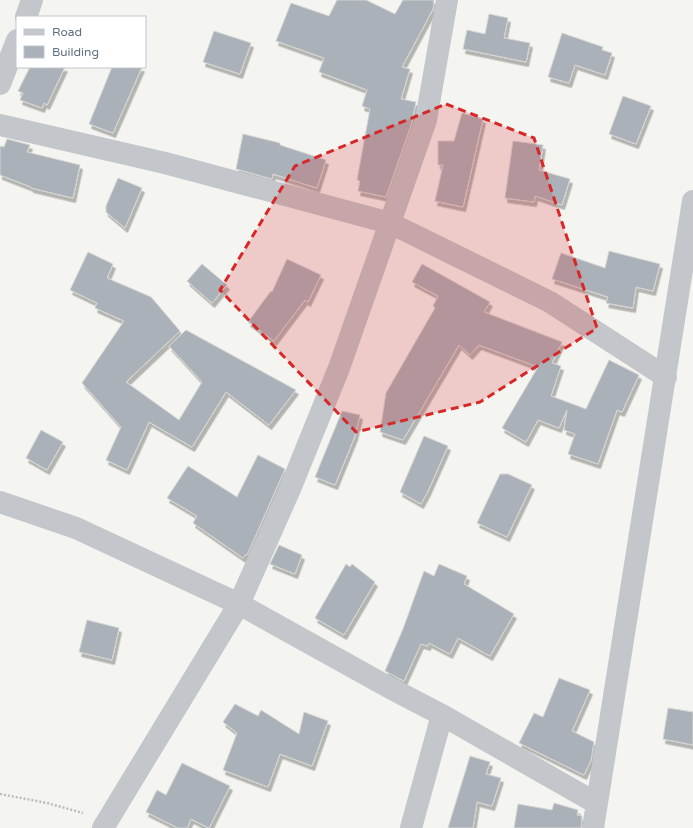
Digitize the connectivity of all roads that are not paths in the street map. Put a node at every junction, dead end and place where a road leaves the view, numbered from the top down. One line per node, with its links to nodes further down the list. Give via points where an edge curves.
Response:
1 (32, 0): 3 (street)
2 (447, 0): 8 (street, via 426,120)
3 (26, 16)
4 (16, 43): 5 (street)
5 (0, 84)
6 (0, 125): 8 (street, via 165,163)
7 (693, 201): 9 (street)
8 (390, 223): 9 (street, via 550,302); 11 (street, via 339,368)
9 (666, 377): 13 (street, via 608,743)
10 (0, 502): 11 (street, via 76,528)
11 (240, 604): 12 (street); 14 (street)
12 (442, 715): 13 (street); 15 (street)
13 (596, 803): 16 (street)
14 (105, 824)
15 (411, 828)
16 (593, 828)

